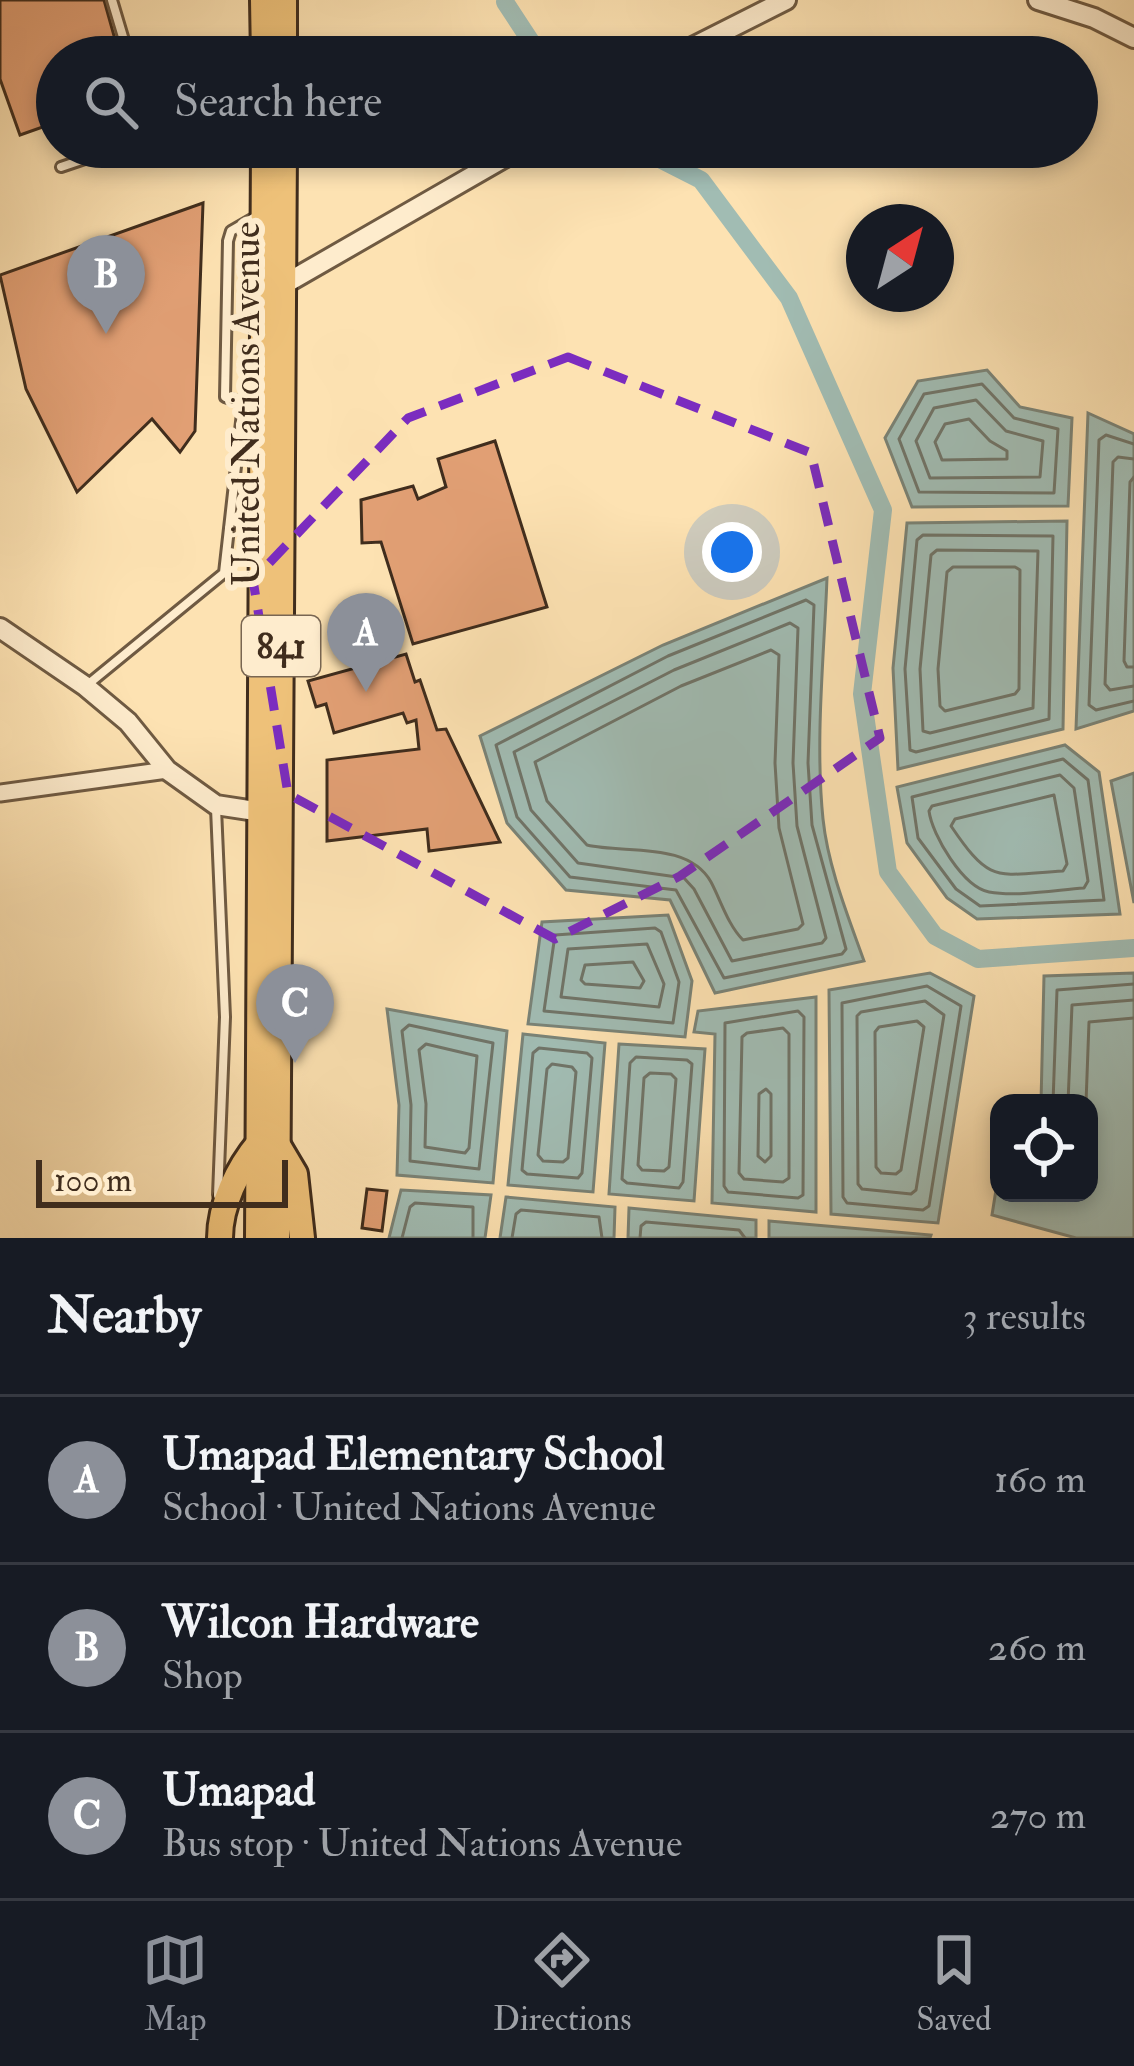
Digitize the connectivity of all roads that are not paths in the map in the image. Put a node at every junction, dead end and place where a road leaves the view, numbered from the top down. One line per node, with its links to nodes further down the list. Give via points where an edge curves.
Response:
1 (112, 0): 6 (lane)
2 (263, 0): 7 (main road)
3 (284, 0): 8 (main road)
4 (786, 0): 9 (street)
5 (1038, 0): 10 (street)
6 (123, 36)
7 (263, 36)
8 (284, 36)
9 (715, 36)
10 (1134, 38)
11 (264, 168): 14 (main road, United Nations Avenue / 841)
12 (284, 168): 15 (main road, United Nations Avenue / 841)
13 (486, 168): 15 (street)
14 (263, 213): 16 (main road, United Nations Avenue / 841); 16 (lane, via 231,231 228,242 225,397)
15 (283, 285): 23 (main road, United Nations Avenue / 841)
16 (253, 404): 18 (lane, via 224,573); 22 (main road, United Nations Avenue / 841)
17 (0, 628): 18 (street)
18 (85, 686): 19 (street)
19 (167, 770): 20 (street); 21 (street)
20 (0, 793)
21 (216, 806): 22 (street); 24 (lane, via 225,1017)
22 (260, 812): 23 (main road, United Nations Avenue / 841)
23 (268, 1144): 24 (main road, via 239,1171); 25 (main road, United Nations Avenue / 841); 26 (main road, United Nations Avenue / 841); 27 (main road, via 295,1174)
24 (220, 1232)
25 (258, 1238)
26 (277, 1238)
27 (302, 1238)

